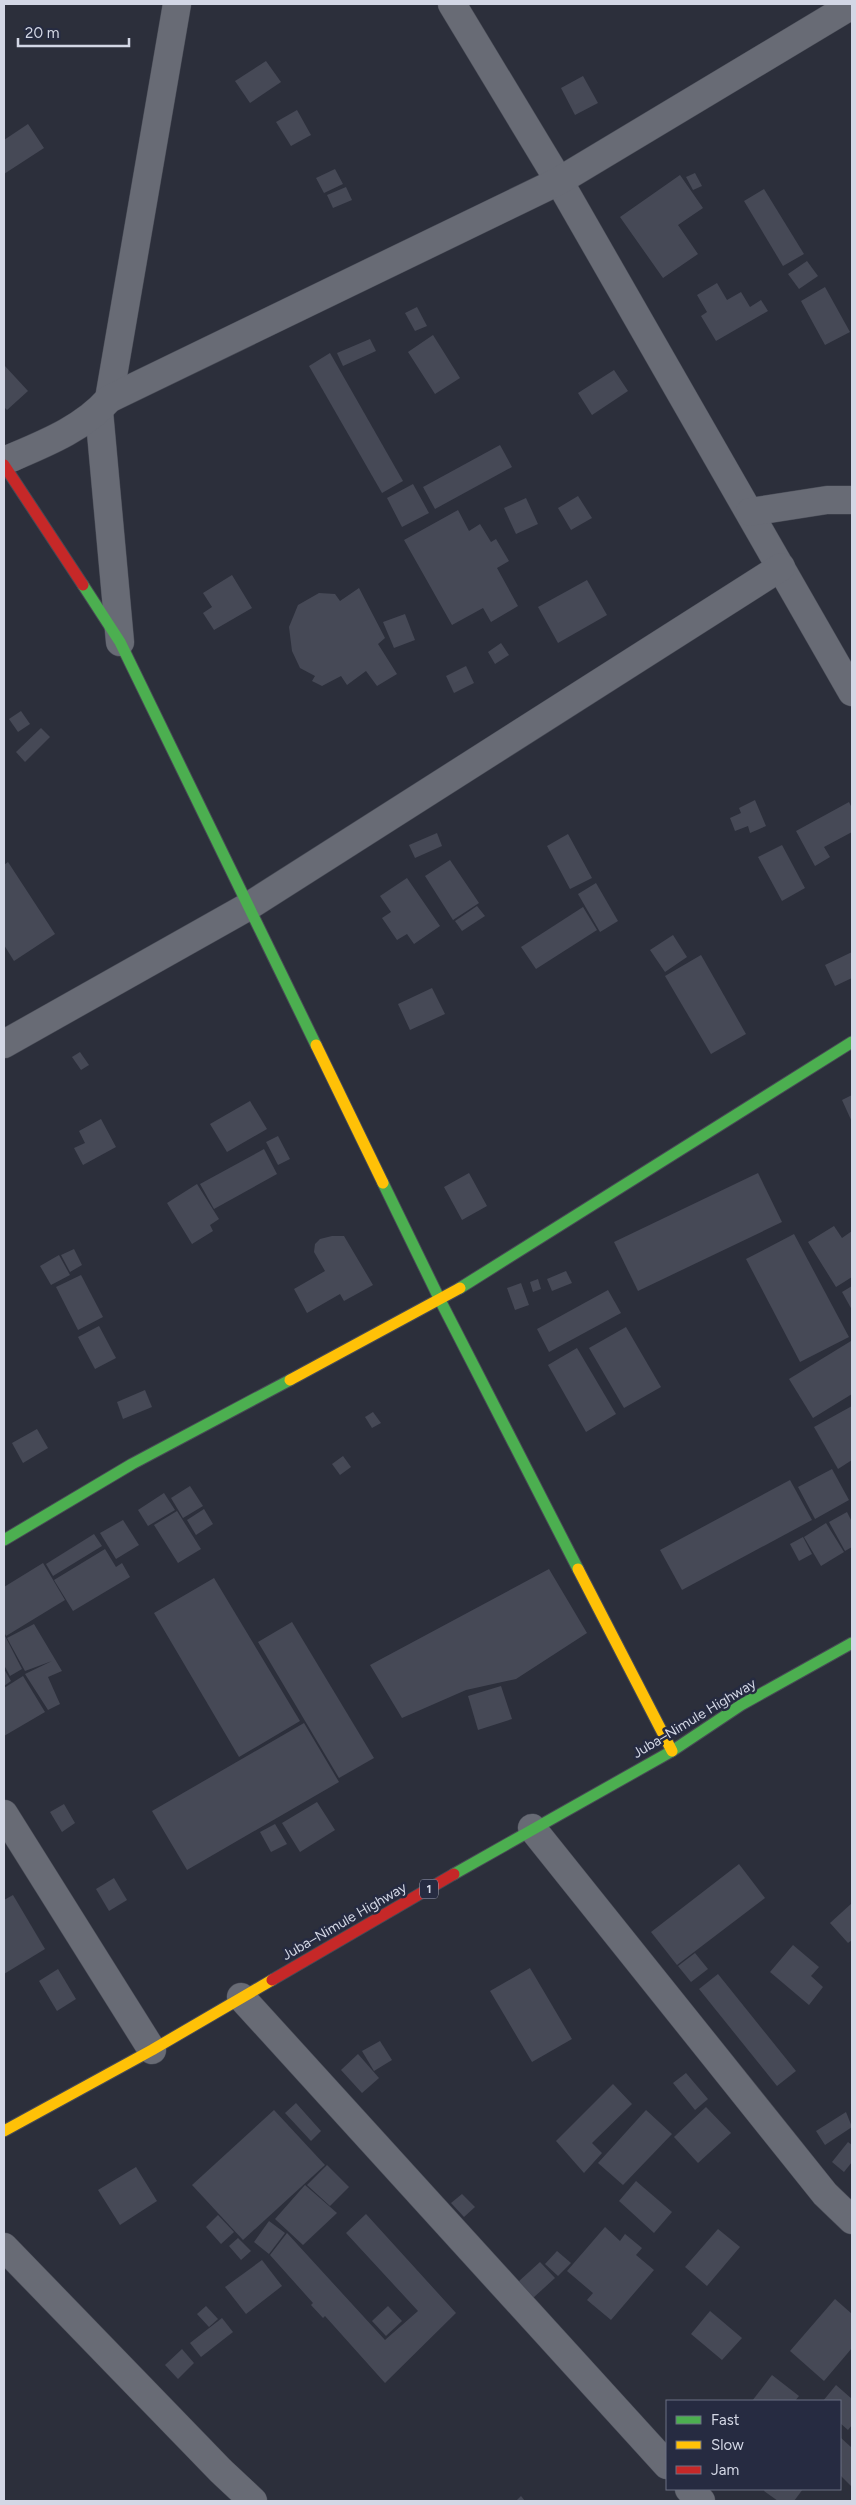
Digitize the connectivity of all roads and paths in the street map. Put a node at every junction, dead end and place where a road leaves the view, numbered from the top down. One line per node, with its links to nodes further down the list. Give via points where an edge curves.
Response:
1 (177, 4): 5 (street)
2 (452, 4): 4 (street)
3 (852, 5): 4 (street)
4 (558, 181): 5 (street); 9 (street)
5 (104, 405): 6 (street, via 56,439); 11 (street)
6 (4, 461)
7 (4, 465): 11 (street)
8 (852, 500): 9 (street, via 826,500)
9 (750, 512): 10 (street)
10 (781, 567): 12 (street); 13 (street)
11 (120, 642): 13 (street)
12 (852, 692)
13 (249, 906): 15 (street); 16 (street)
14 (852, 1042): 16 (street)
15 (4, 1044)
16 (440, 1300): 17 (street, via 132,1464); 19 (street)
17 (4, 1540)
18 (852, 1644): 19 (street, Juba–Nimule Highway / 1, via 741,1705)
19 (672, 1751): 21 (street, Juba–Nimule Highway / 1)
20 (4, 1814): 23 (street)
21 (532, 1828): 22 (street, Juba–Nimule Highway / 1); 25 (street, via 825,2194)
22 (241, 1997): 23 (street, Juba–Nimule Highway / 1); 27 (street)
23 (152, 2050): 24 (street, Juba–Nimule Highway / 1)
24 (4, 2131)
25 (852, 2220)
26 (4, 2247): 29 (street, via 220,2471)
27 (666, 2463)
28 (690, 2490): 30 (street)
29 (253, 2501)
30 (701, 2501)

